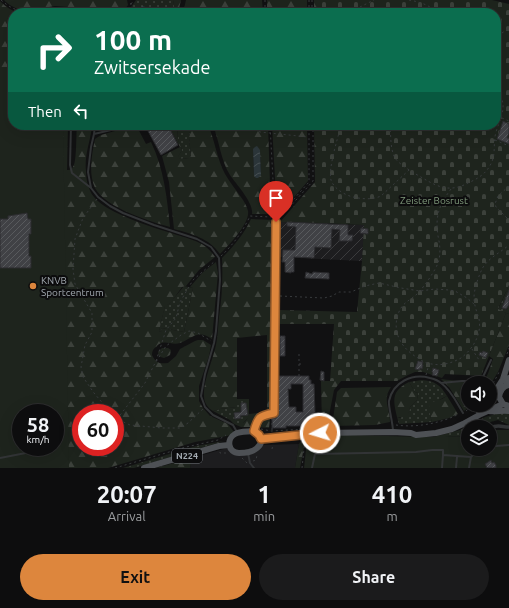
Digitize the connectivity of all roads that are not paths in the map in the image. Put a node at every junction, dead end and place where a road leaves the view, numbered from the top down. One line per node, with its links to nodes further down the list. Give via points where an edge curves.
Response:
1 (71, 130): 5 (lane, via 72,173)
2 (94, 130): 4 (lane)
3 (107, 130): 4 (lane)
4 (94, 134): 5 (lane, via 88,172)
5 (92, 188): 23 (lane, via 98,197 110,206 154,225 197,239 211,247 219,258 216,331 201,396 205,407 213,415 234,425)
6 (276, 222): 21 (street, via 274,413 263,415)
7 (491, 360): 10 (lane, via 481,381)
8 (509, 360): 12 (main road)
9 (509, 378): 11 (main road)
10 (441, 382): 18 (lane, via 450,391); 22 (lane, via 425,377 413,377 402,381 393,390 388,402)
11 (507, 385): 13 (main road, via 501,390)
12 (497, 388)
13 (499, 397): 14 (main road)
14 (506, 405)
15 (497, 411): 17 (main road)
16 (479, 412): 22 (main road, via 437,430)
17 (509, 412)
18 (463, 413)
19 (497, 425): 20 (street)
20 (509, 427)
21 (254, 429): 23 (main road); 24 (main road)
22 (393, 432): 24 (main road, via 306,431)
23 (238, 433): 25 (main road, via 232,436)
24 (261, 439): 28 (main road, via 257,449)
25 (229, 445): 28 (main road, via 238,453); 34 (main road, N224)
26 (509, 445): 27 (lane)
27 (497, 446)
28 (248, 452): 35 (lane)
29 (12, 456): 33 (lane)
30 (443, 456): 31 (lane); 36 (lane, via 443,450 315,454); 37 (lane)
31 (457, 456): 32 (lane); 38 (lane)
32 (471, 457): 39 (lane)
33 (0, 458)
34 (144, 468)
35 (254, 468)
36 (312, 468)
37 (442, 468)
38 (456, 468)
39 (469, 468)

